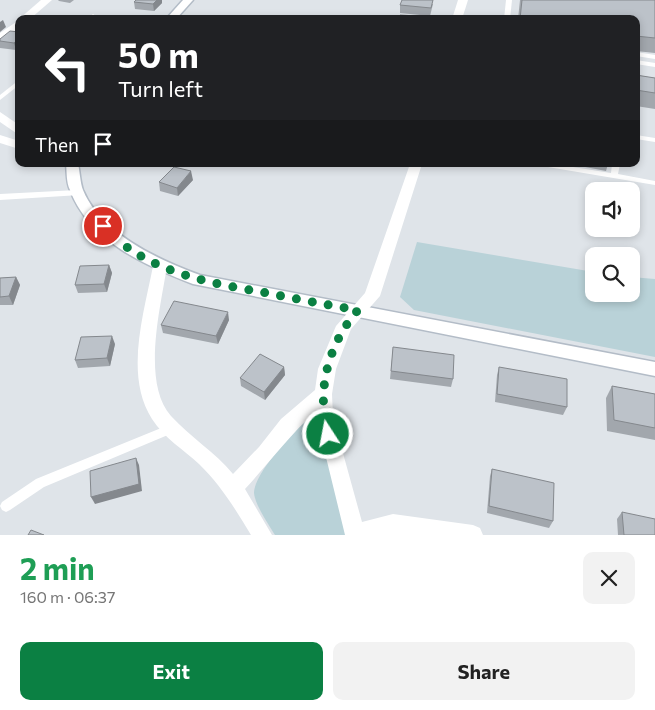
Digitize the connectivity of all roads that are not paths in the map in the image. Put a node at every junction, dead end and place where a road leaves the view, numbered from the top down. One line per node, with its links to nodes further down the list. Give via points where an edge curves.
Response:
1 (47, 0): 5 (street)
2 (188, 0): 6 (street)
3 (463, 0): 7 (street)
4 (509, 0): 8 (lane)
5 (29, 15)
6 (175, 15)
7 (458, 15)
8 (507, 15)
9 (15, 26): 10 (street)
10 (0, 38)
11 (640, 54): 12 (lane)
12 (655, 56)
13 (640, 63): 14 (lane)
14 (655, 65)
15 (15, 85): 16 (lane)
16 (0, 98)
17 (0, 116): 18 (street)
18 (15, 128)
19 (640, 138): 21 (lane)
20 (0, 139): 22 (street)
21 (655, 140)
22 (15, 144)
23 (73, 167): 29 (street)
24 (415, 167): 32 (street, via 372,296)
25 (559, 167): 27 (lane)
26 (616, 167): 27 (lane)
27 (614, 177): 28 (lane)
28 (655, 183)
29 (77, 193): 30 (lane); 31 (street, via 113,237)
30 (0, 197)
31 (160, 266): 32 (street, via 198,280); 35 (street, via 148,339 147,368 154,407)
32 (358, 310): 33 (street); 34 (street, via 339,336 327,369)
33 (655, 369)
34 (323, 394): 36 (street, via 288,425); 38 (street, via 324,418)
35 (171, 429): 36 (street, via 212,464); 37 (lane, via 40,483)
36 (232, 489): 39 (street)
37 (6, 506)
38 (355, 534): 40 (street, via 393,524)
39 (262, 535)
40 (473, 535)

